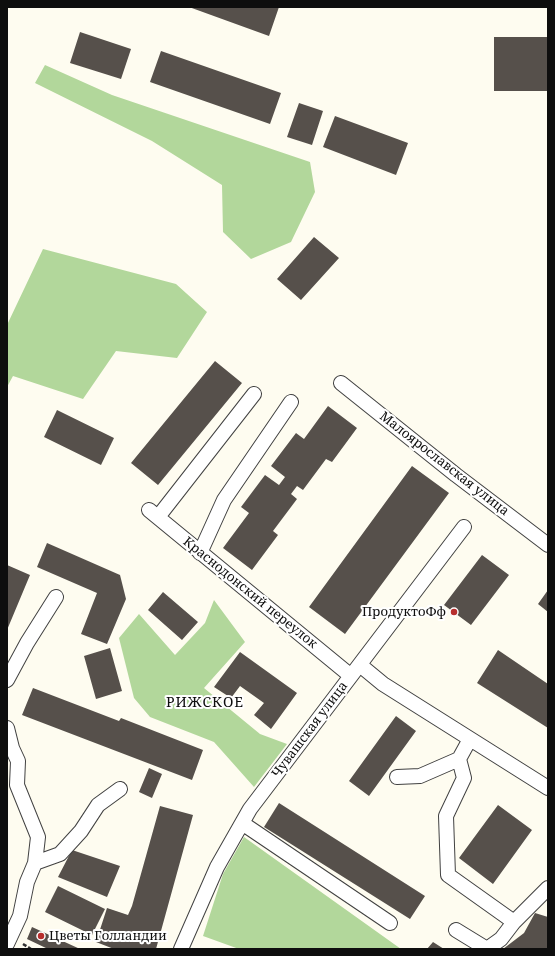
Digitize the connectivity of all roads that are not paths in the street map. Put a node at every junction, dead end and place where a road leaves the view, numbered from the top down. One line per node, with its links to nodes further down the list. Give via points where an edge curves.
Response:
1 (341, 383): 5 (street, Малоярославская улица)
2 (254, 394): 6 (street, Краснодонский переулок, via 153,514)
3 (291, 402): 6 (street, via 224,500)
4 (464, 527): 8 (street, Чувашская улица)
5 (548, 545)
6 (200, 553): 9 (street, Краснодонский переулок)
7 (56, 597): 10 (street)
8 (360, 664): 9 (street, Чувашская улица); 12 (street, via 383,684)
9 (351, 676): 17 (street, Чувашская улица)
10 (7, 680)
11 (7, 728): 18 (street, via 18,761 18,786 38,837)
12 (470, 739): 13 (street); 15 (street)
13 (459, 759): 14 (street, via 420,776); 20 (street, via 464,778 446,816 448,875)
14 (397, 777)
15 (548, 788)
16 (120, 789): 18 (street, via 98,805 81,831 60,854)
17 (242, 823): 21 (street); 24 (street, Чувашская улица, via 217,867)
18 (35, 863): 23 (street, via 27,882 20,916)
19 (548, 888): 20 (street)
20 (514, 922): 22 (street, via 501,940 487,949)
21 (390, 923)
22 (456, 930)
23 (7, 944)
24 (181, 949)

